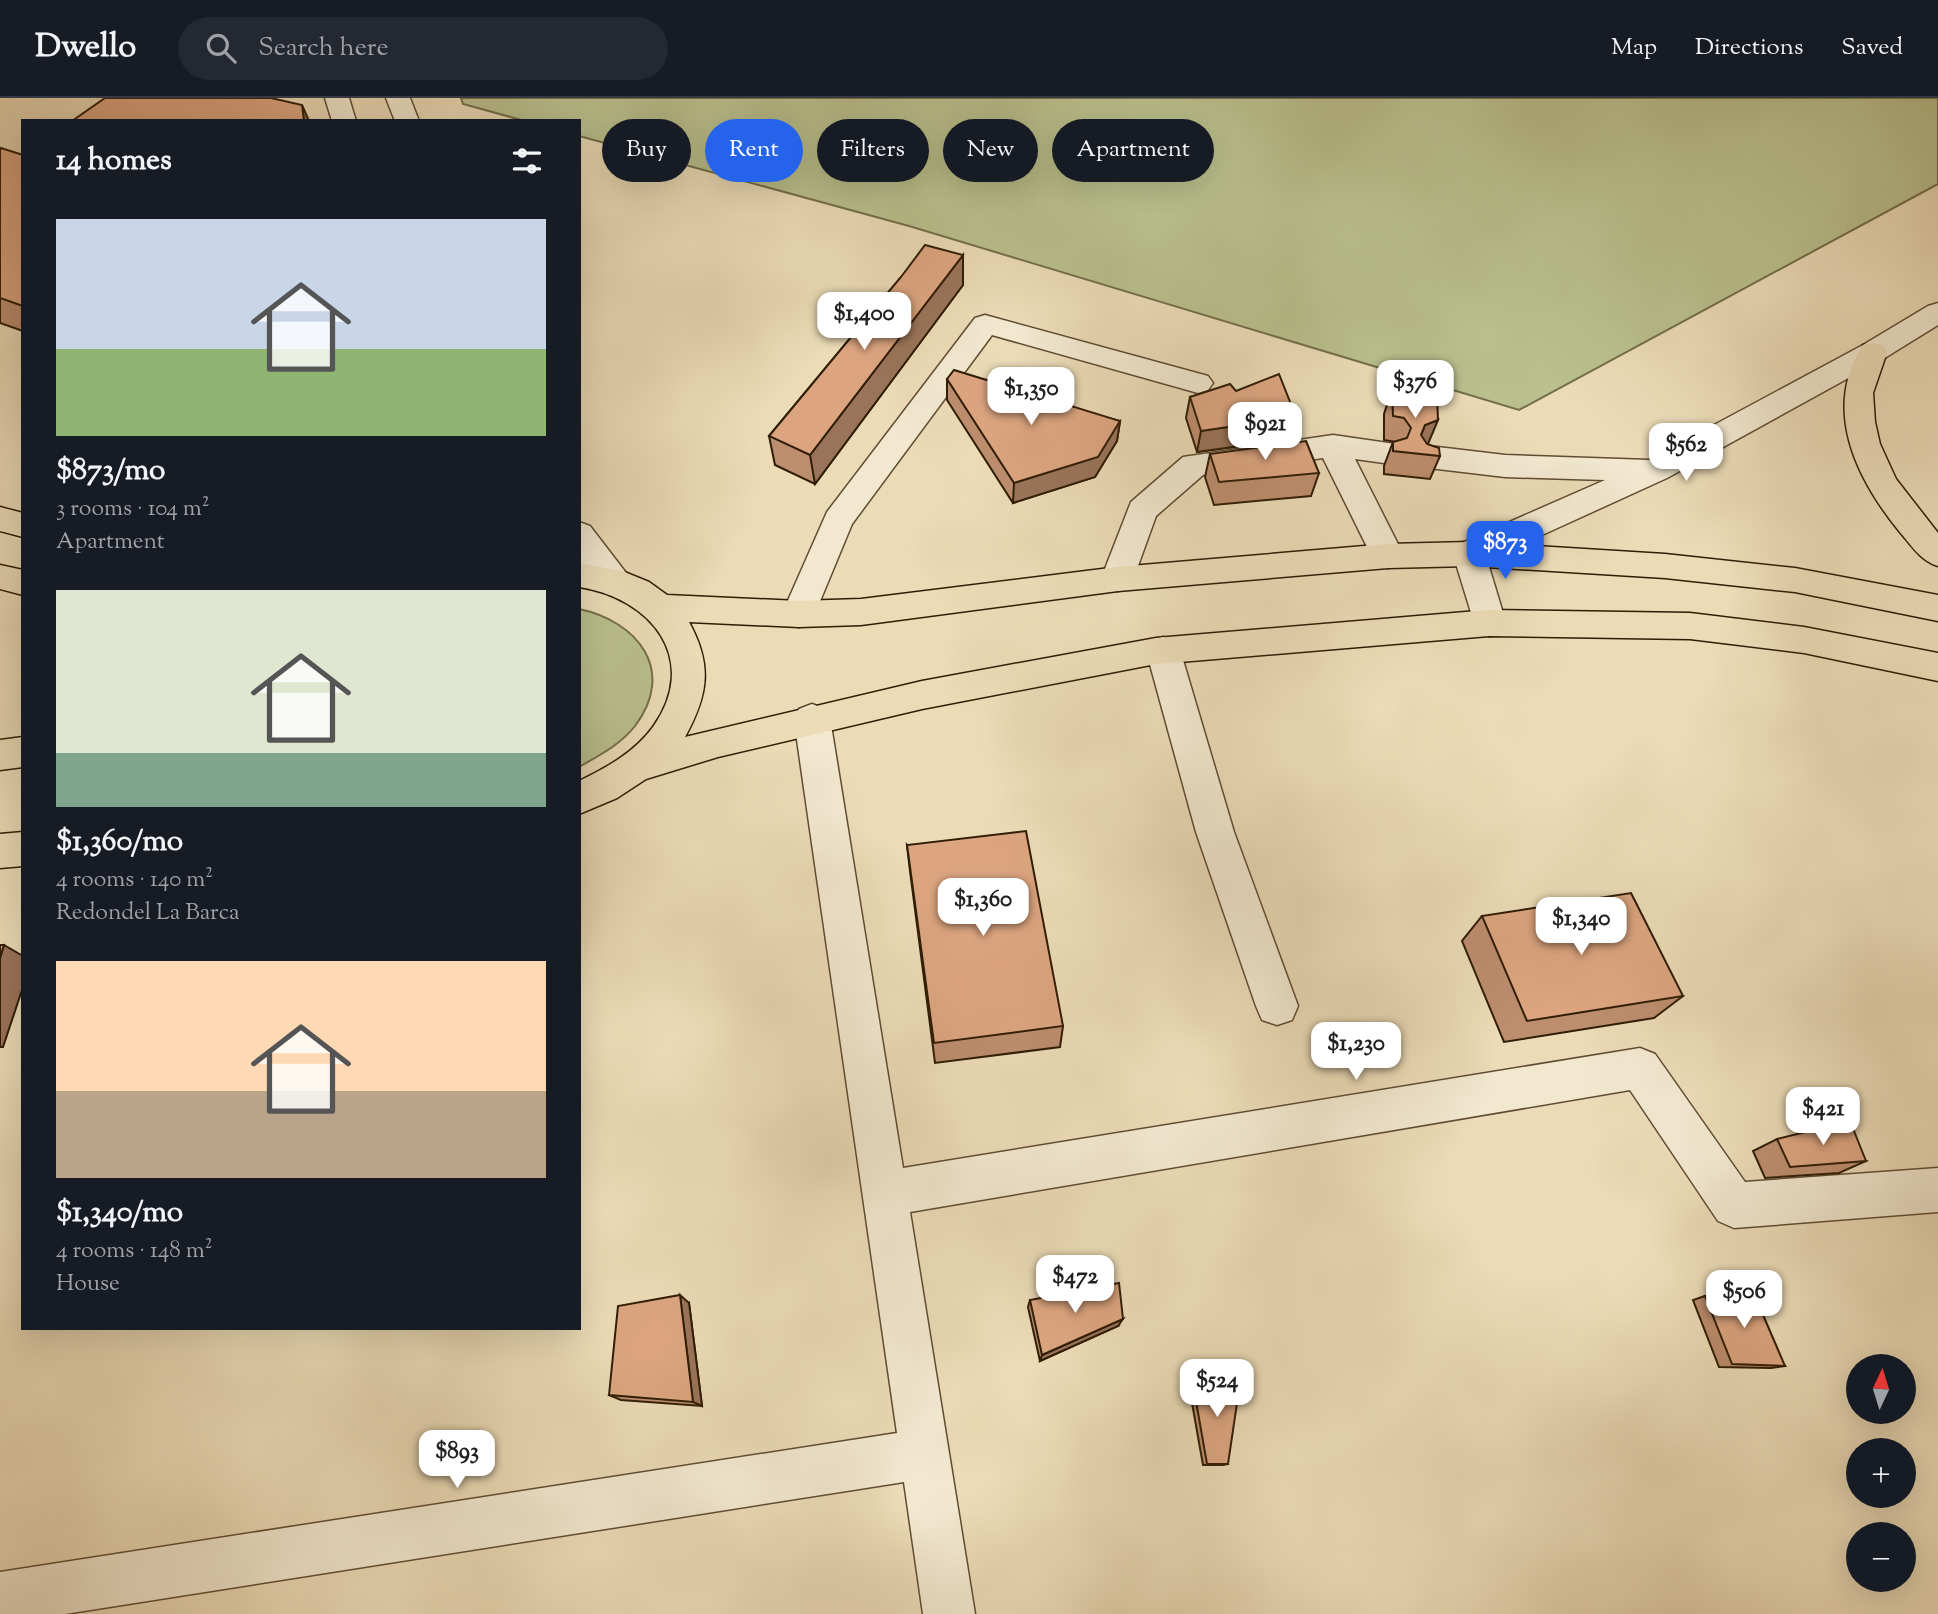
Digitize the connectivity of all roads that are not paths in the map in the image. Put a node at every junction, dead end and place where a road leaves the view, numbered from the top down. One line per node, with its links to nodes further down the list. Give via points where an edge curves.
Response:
1 (337, 98): 3 (street)
2 (398, 98): 4 (street)
3 (343, 119)
4 (406, 119)
5 (1938, 312): 6 (street)
6 (1873, 352): 11 (street); 16 (main road, via 1857,397 1865,450 1896,509)
7 (1198, 383): 25 (street, via 985,324 838,520)
8 (1333, 446): 9 (street); 17 (street); 20 (street, via 1194,465 1142,510)
9 (1384, 452)
10 (1429, 457): 11 (street, via 1505,466)
11 (1656, 470): 15 (street)
12 (0, 519): 13 (main road)
13 (21, 524)
14 (581, 537): 22 (street)
15 (1469, 554): 17 (main road); 24 (main road, via 1665,566 1795,580); 26 (street)
16 (1938, 554)
17 (1388, 556): 20 (main road)
18 (581, 575): 22 (main road)
19 (0, 577): 21 (main road)
20 (1118, 579): 25 (main road, via 861,612)
21 (21, 582)
22 (616, 582): 23 (main road)
23 (662, 608): 25 (main road); 32 (main road, via 681,635 690,667 685,701 667,736)
24 (1938, 608)
25 (799, 614)
26 (1489, 623): 27 (main road); 28 (main road, via 1690,626 1804,640)
27 (1163, 650): 29 (main road); 36 (street, via 1215,832)
28 (1938, 667)
29 (812, 719): 32 (main road); 38 (street)
30 (21, 752): 31 (main road)
31 (0, 755)
32 (637, 767): 33 (main road)
33 (581, 797)
34 (21, 849): 35 (main road)
35 (0, 851)
36 (1277, 1006)
37 (1938, 1190): 38 (street, via 1734,1205 1640,1068)
38 (883, 1194): 39 (street)
39 (925, 1454): 40 (street); 41 (street)
40 (0, 1598)
41 (949, 1614)

